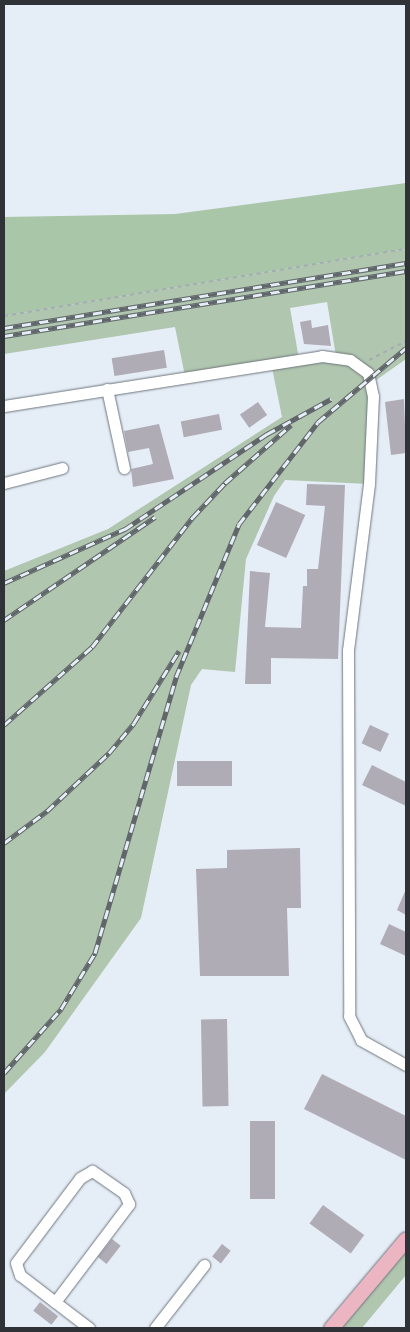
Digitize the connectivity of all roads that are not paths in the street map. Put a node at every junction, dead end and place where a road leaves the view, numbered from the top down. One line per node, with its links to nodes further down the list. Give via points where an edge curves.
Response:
1 (107, 389): 2 (street); 4 (street); 6 (street, via 322,356 358,365 370,379 373,400 369,484 348,638 349,1016 361,1040)
2 (4, 406)
3 (62, 468): 5 (street)
4 (124, 468)
5 (4, 483)
6 (406, 1065)
7 (406, 1239): 12 (main road)
8 (204, 1265): 11 (street)
9 (55, 1302): 9 (street, via 20,1274 16,1260 80,1178 92,1171 124,1193 129,1204); 10 (street)
10 (89, 1328)
11 (155, 1328)
12 (331, 1328)

